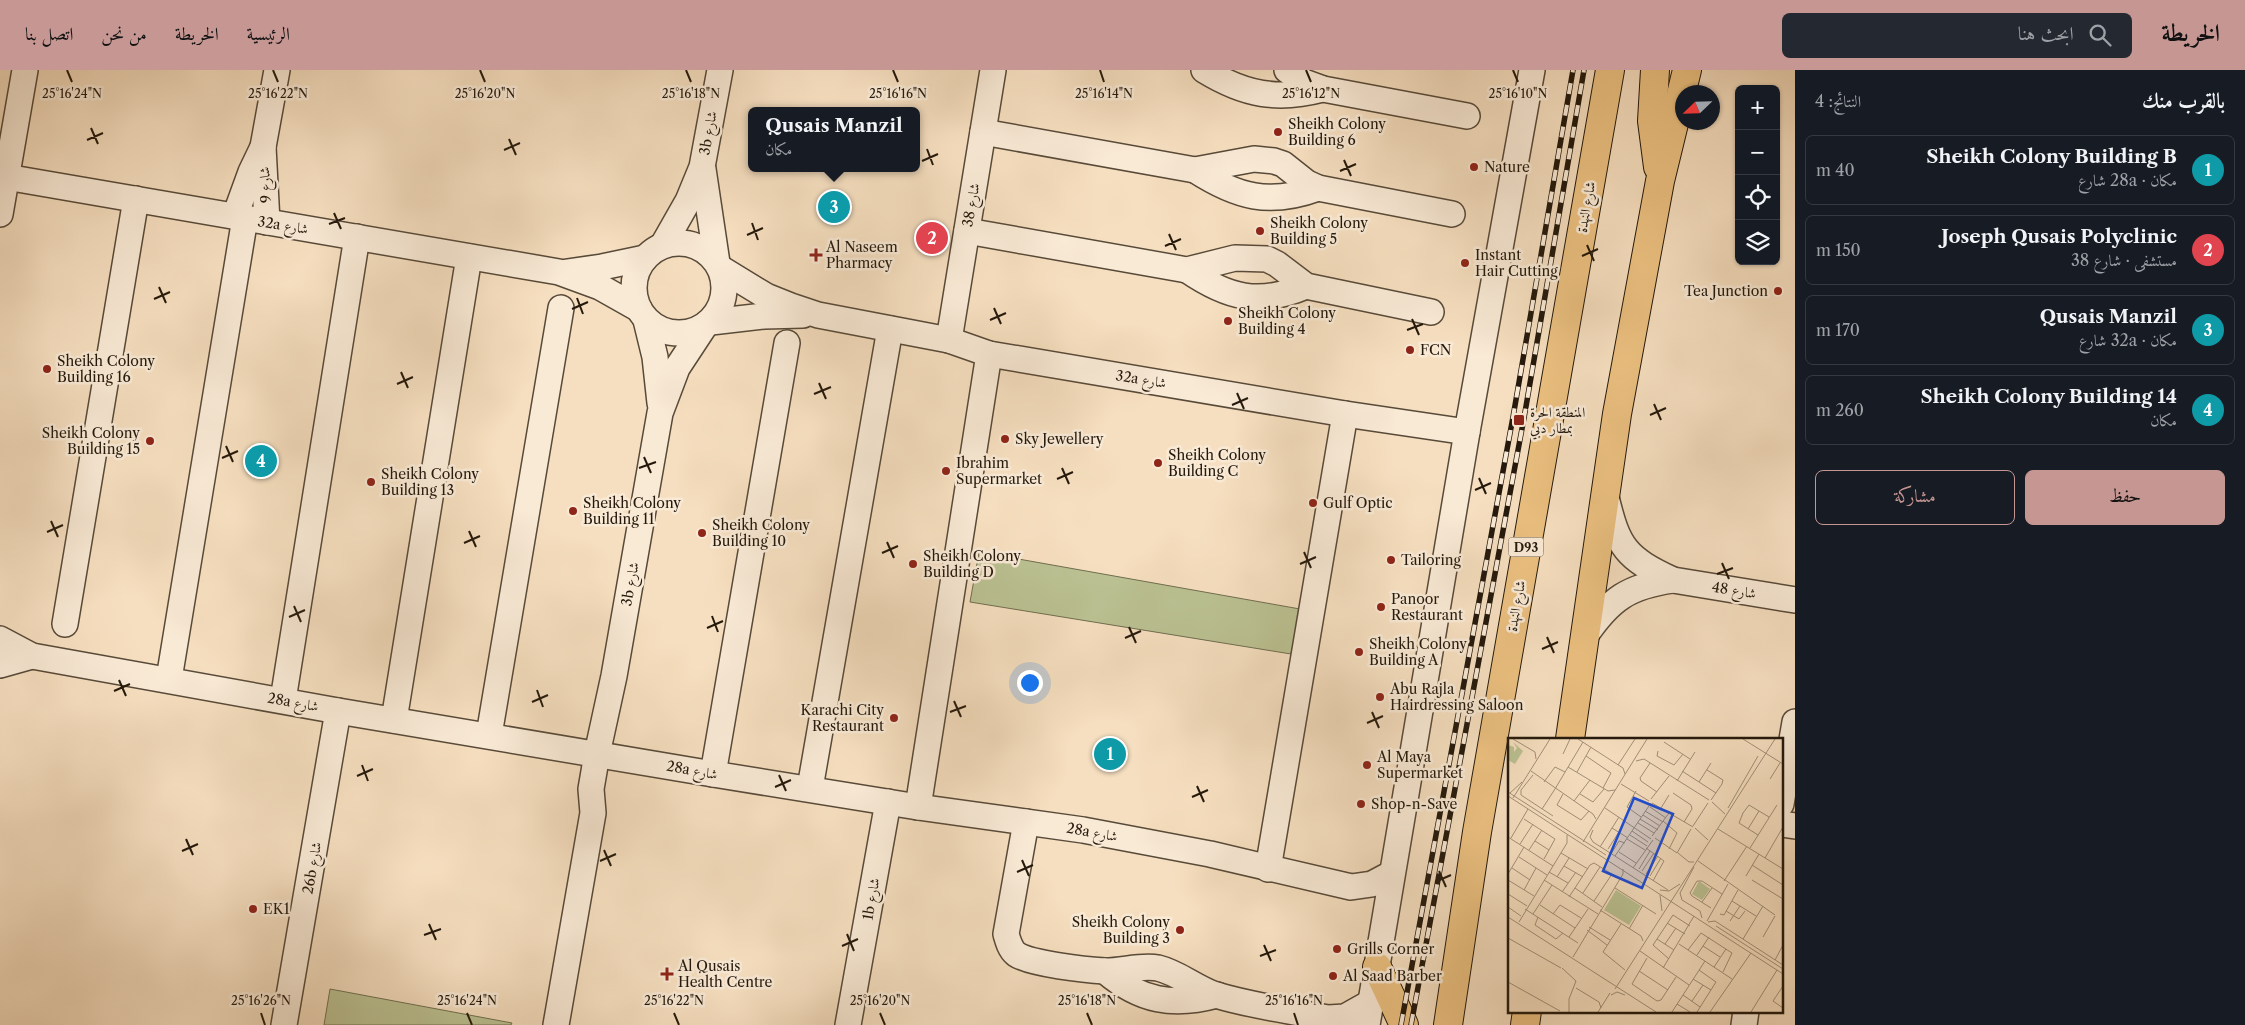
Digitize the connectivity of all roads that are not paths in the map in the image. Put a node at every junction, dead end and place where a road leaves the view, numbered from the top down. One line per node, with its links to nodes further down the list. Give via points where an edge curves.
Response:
1 (25, 70): 16 (street)
2 (277, 70): 22 (street, شارع 9, via 263,147 251,172)
3 (720, 70): 14 (street, 3b شارع)
4 (994, 70): 13 (street, شارع 38)
5 (1204, 70): 11 (street, via 1230,85 1261,94 1292,95)
6 (1287, 70): 11 (street, via 1304,82)
7 (1532, 70): 42 (street)
8 (1610, 70): 79 (main road, شارع النهدة / D93, via 1477,832)
9 (1655, 70): 17 (main road, via 1652,121)
10 (1687, 70): 17 (main road)
11 (1323, 88): 12 (street)
12 (1466, 116)
13 (983, 132): 15 (street); 23 (street, شارع 38)
14 (702, 166): 25 (street, 3b شارع, via 688,201); 27 (street, 3b شارع)
15 (1195, 170): 18 (street, via 1224,187 1254,197 1286,197); 18 (street, via 1254,160 1274,161)
16 (6, 177): 19 (street, 32a شارع); 20 (street)
17 (1660, 181): 43 (main road)
18 (1318, 188): 21 (street)
19 (136, 199): 22 (street, 32a شارع); 46 (street)
20 (0, 214)
21 (1452, 214)
22 (249, 219): 24 (street, 32a شارع); 51 (street, شارع 9)
23 (967, 231): 28 (street); 37 (street, شارع 38)
24 (357, 237): 26 (street, 32a شارع); 52 (street)
25 (654, 252): 27 (street, via 677,242 693,244); 29 (street, 32a شارع, via 602,268); 33 (street, via 636,274 633,292)
26 (469, 257): 29 (street, 32a شارع); 54 (street)
27 (718, 265): 34 (street, 32a شارع, via 766,296); 35 (street, via 725,290 718,312)
28 (1187, 270): 30 (street, via 1213,287 1243,297 1276,296); 30 (street, via 1235,258 1258,258 1277,264)
29 (559, 272): 33 (street, 32a شارع, via 600,287)
30 (1306, 286): 32 (street)
31 (561, 308): 56 (street)
32 (1431, 312)
33 (642, 314): 35 (street, via 659,329 674,334 689,333); 40 (street, 3b شارع, via 657,366)
34 (818, 314): 35 (street, 32a شارع, via 764,316); 36 (street, 32a شارع)
35 (707, 324): 40 (street, 3b شارع, via 678,368)
36 (890, 329): 37 (street, 32a شارع); 60 (street)
37 (949, 340): 39 (street, 32a شارع)
38 (787, 343): 59 (street)
39 (989, 354): 41 (street, 32a شارع); 63 (street)
40 (660, 413): 58 (street, 3b شارع, via 614,676)
41 (1346, 414): 42 (street, 32a شارع); 67 (street)
42 (1467, 432): 68 (street)
43 (1606, 498): 44 (street, شارع 48, via 1618,539 1628,553); 47 (main road)
44 (1673, 580): 45 (street, شارع 48); 47 (street, شارع 48, via 1630,590 1612,602)
45 (1795, 600)
46 (65, 624)
47 (1585, 636): 57 (main road)
48 (0, 639): 49 (street, 28a شارع)
49 (32, 656): 50 (street, 28a شارع); 51 (street, 28a شارع)
50 (0, 665)
51 (169, 679): 52 (street, 28a شارع)
52 (283, 700): 53 (street, 28a شارع)
53 (338, 711): 54 (street, 28a شارع); 75 (street, 26b شارع)
54 (394, 720): 56 (street, 28a شارع)
55 (1795, 722): 61 (street)
56 (489, 735): 58 (street, 28a شارع)
57 (1572, 737)
58 (607, 755): 59 (street, 28a شارع); 76 (street, 3b شارع, via 591,789 593,813)
59 (713, 774): 60 (street, 28a شارع)
60 (810, 788): 62 (street, 28a شارع)
61 (1782, 798)
62 (888, 802): 63 (street, 28a شارع); 77 (street, 1b شارع)
63 (918, 807): 64 (street, 28a شارع)
64 (1026, 822): 67 (street, 28a شارع, via 1190,850); 74 (street, via 1006,934 1014,953 1022,958 1105,971 1155,968 1217,995 1334,1019)
65 (1782, 824): 66 (street)
66 (1795, 826)
67 (1268, 869): 69 (street, 28a شارع)
68 (1391, 874): 69 (street, 28a شارع, via 1372,884); 70 (street)
69 (1351, 887): 70 (street, 28a شارع)
70 (1384, 915): 71 (street)
71 (1377, 967): 74 (street); 78 (main road)
72 (1527, 1012): 80 (main road)
73 (1746, 1012): 81 (street)
74 (1368, 1014)
75 (284, 1025)
76 (556, 1025)
77 (848, 1025)
78 (1404, 1025)
79 (1448, 1025)
80 (1524, 1025)
81 (1744, 1025)

